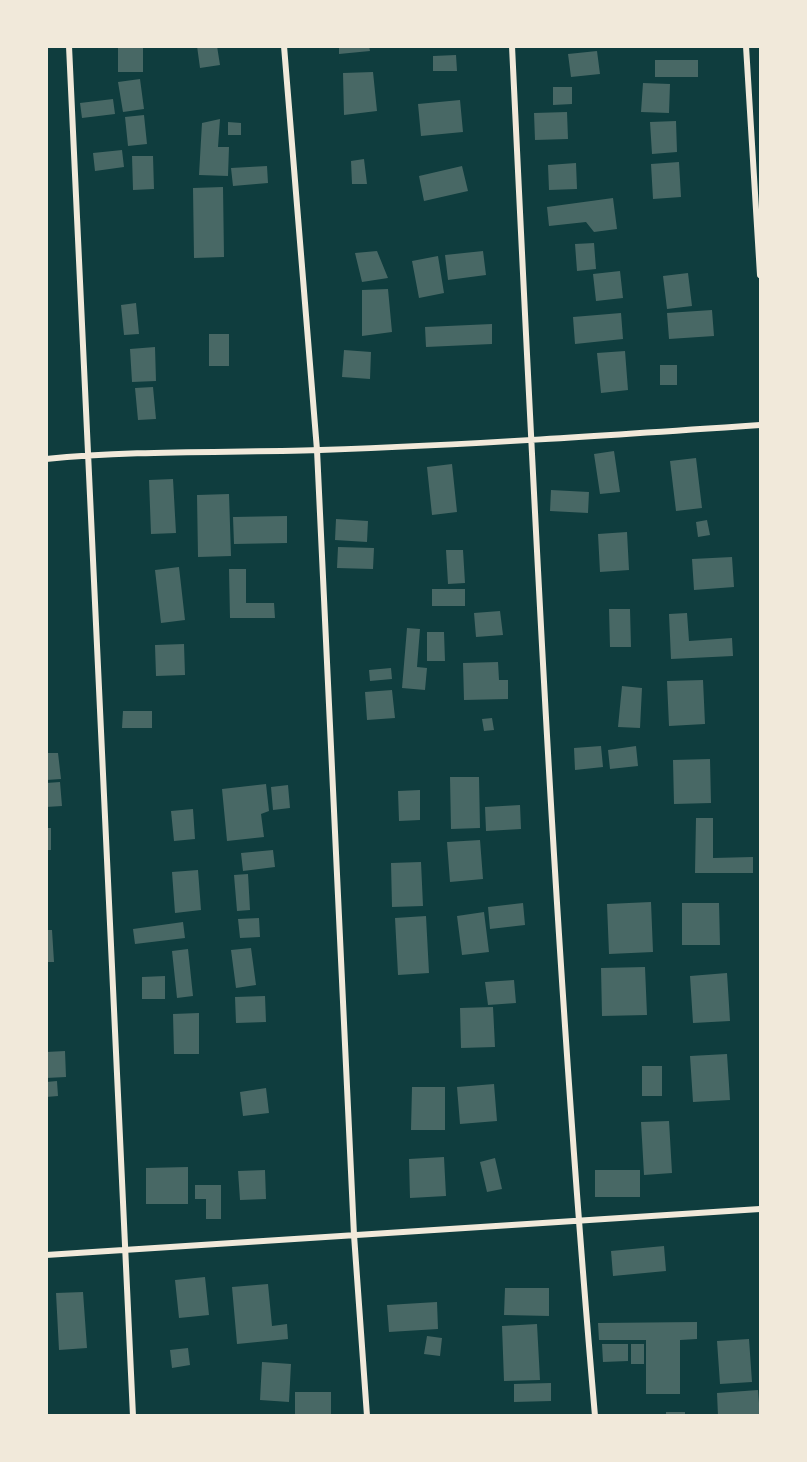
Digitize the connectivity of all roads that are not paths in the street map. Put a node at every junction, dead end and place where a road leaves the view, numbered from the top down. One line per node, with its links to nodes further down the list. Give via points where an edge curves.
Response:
1 (69, 46): 9 (street)
2 (284, 46): 8 (street)
3 (512, 46): 7 (street)
4 (746, 46): 5 (street)
5 (760, 275)
6 (760, 425): 7 (street)
7 (531, 441): 8 (street); 12 (street)
8 (317, 450): 9 (street); 13 (street)
9 (88, 455): 10 (street); 14 (street)
10 (46, 459)
11 (760, 1209): 12 (street)
12 (578, 1221): 13 (street); 18 (street)
13 (354, 1235): 14 (street); 17 (street)
14 (125, 1250): 15 (street); 16 (street)
15 (46, 1255)
16 (133, 1416)
17 (367, 1416)
18 (595, 1416)

